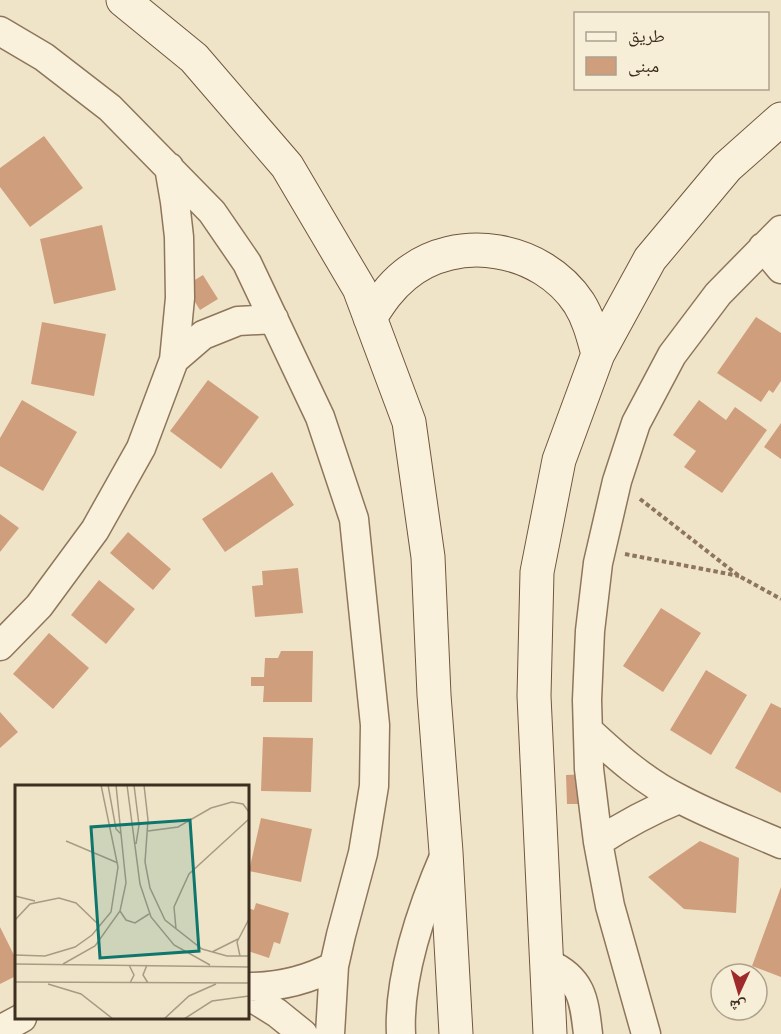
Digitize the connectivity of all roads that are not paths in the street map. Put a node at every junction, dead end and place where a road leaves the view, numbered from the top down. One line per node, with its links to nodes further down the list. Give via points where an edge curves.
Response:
1 (123, 0): 9 (street, via 195,58 287,166 359,288)
2 (0, 31): 4 (street, via 44,57 110,108)
3 (781, 119): 11 (street, via 726,167 650,259)
4 (169, 167): 5 (street); 6 (street)
5 (220, 224): 6 (street); 10 (street, via 247,263)
6 (179, 237): 12 (street, via 180,298)
7 (772, 239): 8 (street); 14 (street, via 718,294 672,356 636,423 617,481 598,563 590,631)
8 (781, 269)
9 (370, 318): 11 (street, via 385,294 405,274 429,260 456,252 502,252 537,264 560,281 578,302 591,327); 18 (street, via 409,422 428,557)
10 (274, 319): 12 (street, via 238,321 203,335); 20 (street, via 320,417 354,519 375,725 374,786 363,853)
11 (598, 354): 19 (street, via 559,460 537,572 534,696)
12 (174, 360): 13 (street, via 141,447 95,530 39,606)
13 (0, 646)
14 (588, 730): 15 (street, via 646,779); 16 (street)
15 (679, 799): 16 (street, via 633,820); 17 (street)
16 (598, 842): 31 (street, via 610,906)
17 (781, 844)
18 (446, 852): 27 (street, via 430,888 410,956); 28 (street)
19 (547, 963): 29 (street); 30 (street, via 570,977 578,987)
20 (334, 966): 21 (street, via 287,984); 26 (street)
21 (249, 987)
22 (249, 996): 25 (street)
23 (19, 1019): 24 (street)
24 (0, 1030)
25 (303, 1034)
26 (330, 1034)
27 (401, 1034)
28 (456, 1034)
29 (550, 1034)
30 (588, 1034)
31 (646, 1034)

